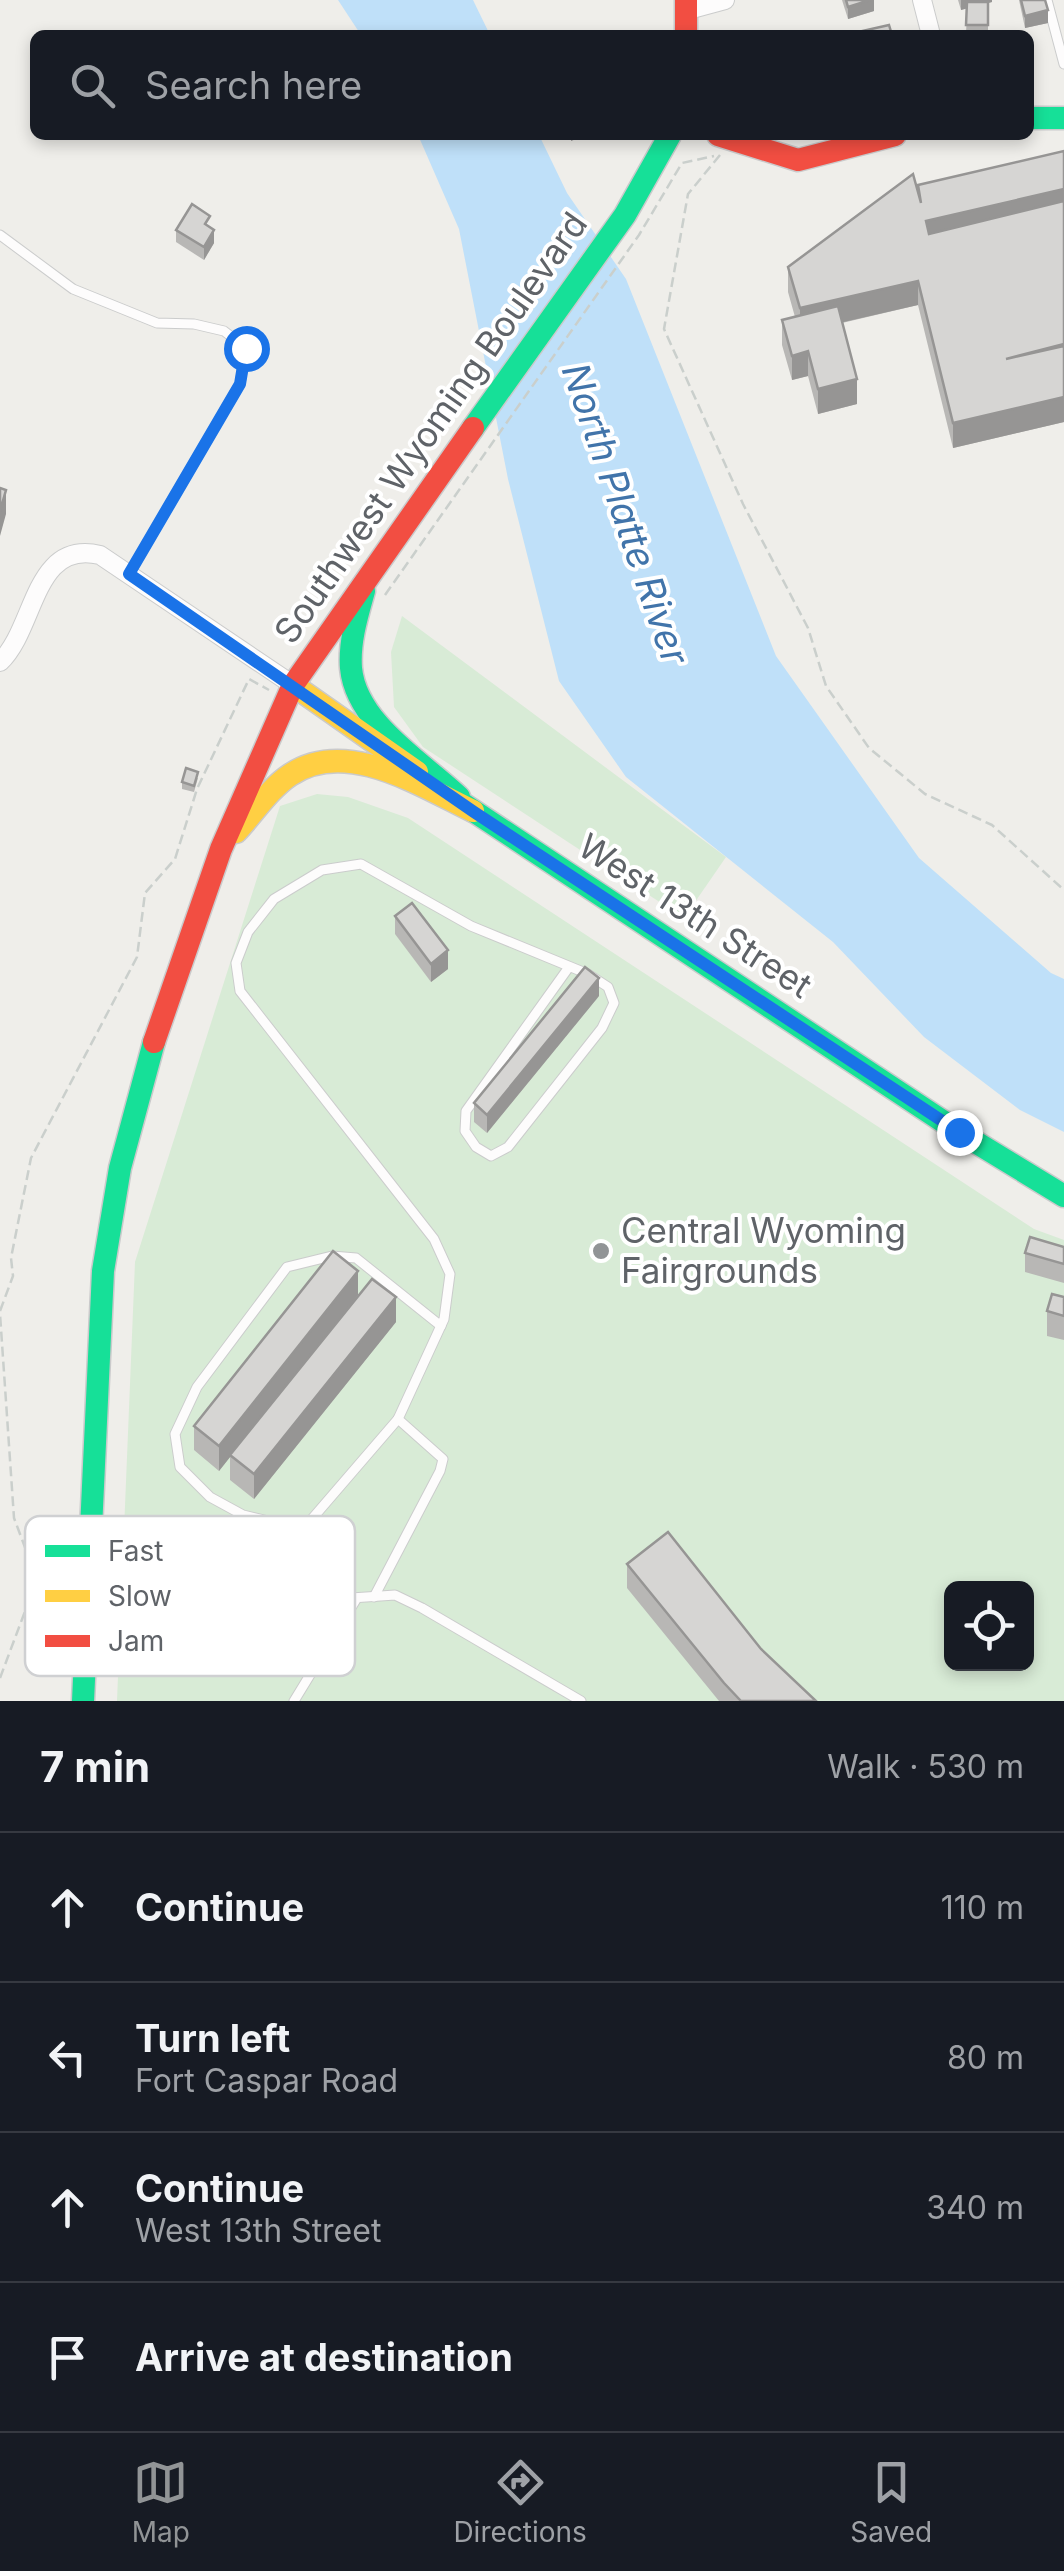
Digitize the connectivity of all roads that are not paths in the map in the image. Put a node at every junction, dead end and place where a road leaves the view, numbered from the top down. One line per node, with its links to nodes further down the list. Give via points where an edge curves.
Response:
1 (725, 0): 4 (street)
2 (922, 0): 6 (street)
3 (1047, 0): 7 (lane)
4 (687, 5): 5 (main road)
5 (686, 30)
6 (930, 30)
7 (1064, 64)
8 (1034, 118): 9 (main road)
9 (1064, 118)
10 (668, 140): 14 (main road, Southwest Wyoming Boulevard, via 632,225)
11 (734, 140): 12 (main road, via 798,160)
12 (876, 140)
13 (0, 235): 15 (lane, via 73,290 157,323 224,331 246,348 240,384)
14 (369, 572): 17 (main road, Southwest Wyoming Boulevard); 18 (main road, via 357,619 353,682 390,735)
15 (129, 574): 16 (street, via 100,554 68,555 44,577 17,644); 17 (street)
16 (0, 662)
17 (293, 685): 18 (main road, West 13th Street); 19 (main road, Southwest Wyoming Boulevard)
18 (474, 812): 19 (main road, via 383,770 348,761 310,764 290,775); 21 (main road, West 13th Street)
19 (221, 849): 24 (main road, Southwest Wyoming Boulevard, via 152,1048 120,1168 103,1271)
20 (569, 966): 20 (lane, via 608,987 614,1003 602,1028 508,1147 491,1156 464,1131 466,1111); 22 (lane, via 471,926 361,864 322,870 274,899 248,932 236,963 240,991 434,1239 450,1274)
21 (1064, 1196)
22 (441, 1326): 23 (lane); 25 (lane, via 356,1258 332,1256 287,1267 197,1386 176,1434 180,1467 210,1497)
23 (398, 1419): 26 (lane); 27 (lane, via 443,1460)
24 (92, 1516)
25 (250, 1516)
26 (314, 1516)
27 (374, 1597): 28 (lane); 34 (lane, via 395,1595 422,1608)
28 (357, 1598): 29 (lane)
29 (355, 1601)
30 (84, 1676): 32 (main road, Southwest Wyoming Boulevard)
31 (309, 1676): 33 (lane)
32 (83, 1701)
33 (294, 1701)
34 (581, 1701)

